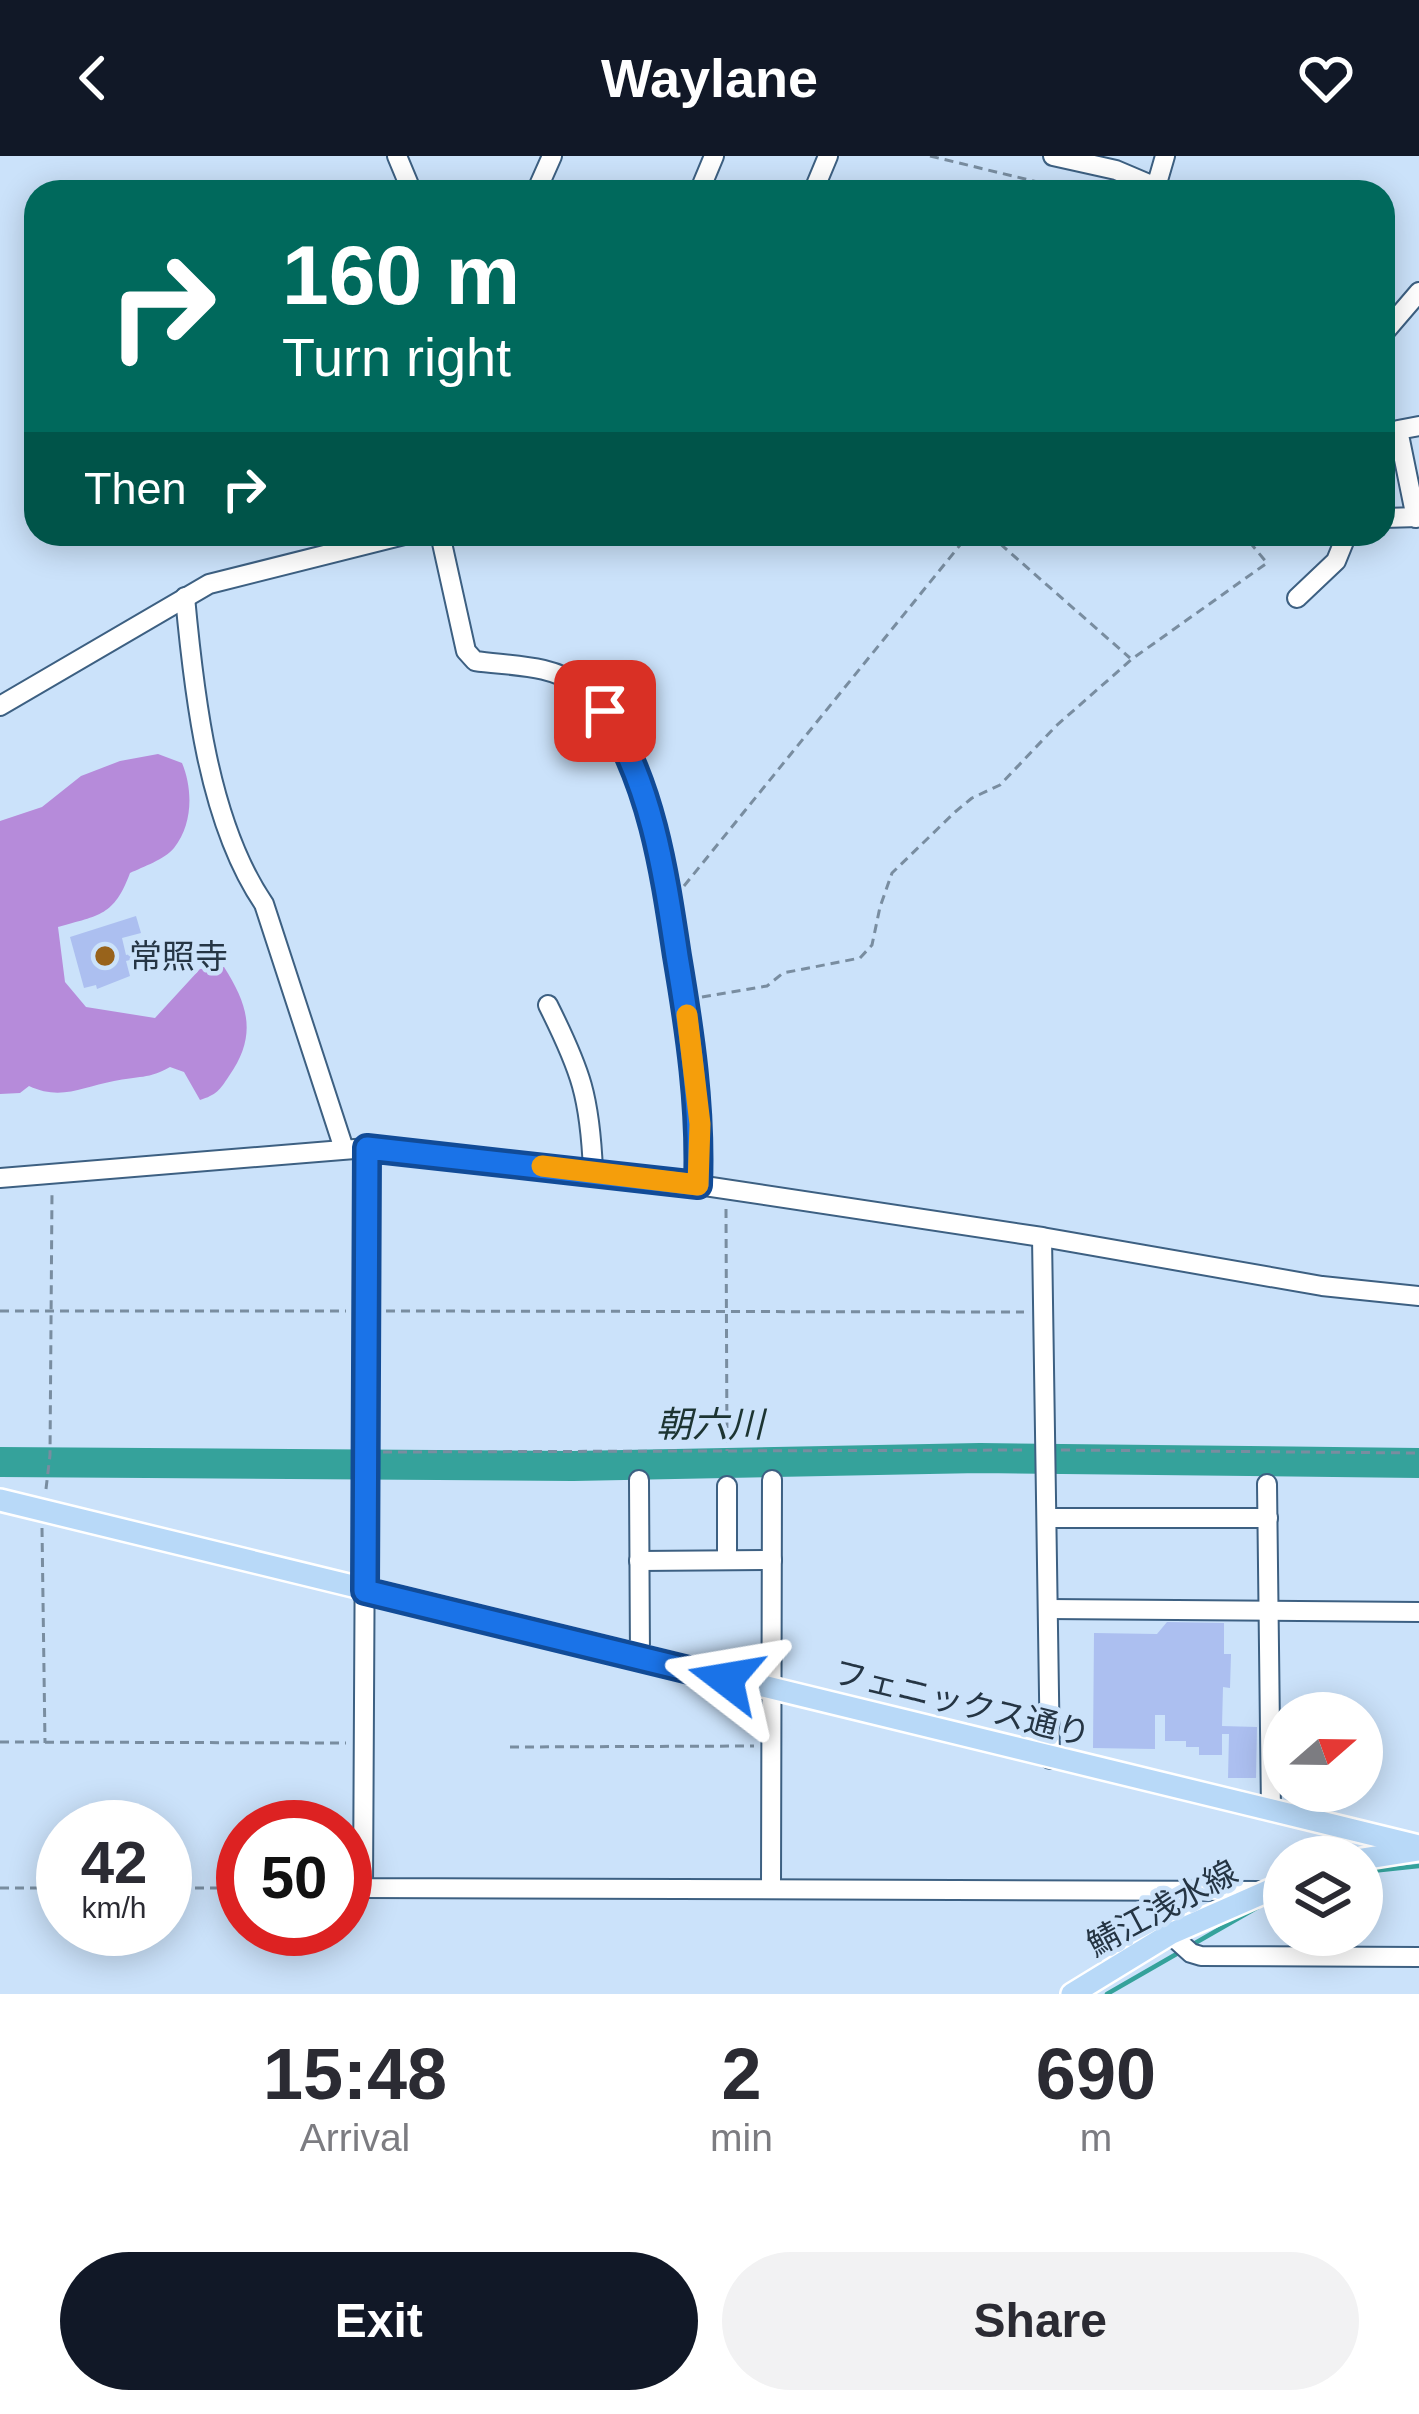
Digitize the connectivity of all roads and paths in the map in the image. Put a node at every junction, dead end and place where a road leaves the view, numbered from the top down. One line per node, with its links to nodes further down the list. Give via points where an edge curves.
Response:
1 (930, 156): 3 (path)
2 (1052, 156): 4 (street)
3 (1029, 180)
4 (1140, 180)
5 (1418, 297): 6 (street)
6 (1395, 321)
7 (1419, 426): 8 (street, via 1399,430)
8 (1418, 518)
9 (358, 546): 15 (street, via 222,579)
10 (443, 546): 19 (street, via 475,662 557,674 605,711 637,772)
11 (959, 546): 19 (path)
12 (1003, 546): 17 (path)
13 (1253, 546): 17 (path, via 1267,563)
14 (1342, 546): 16 (street)
15 (185, 597): 18 (street); 23 (street, via 199,723 235,851 264,904)
16 (1298, 598)
17 (1132, 659): 20 (path, via 892,873 872,945 860,958)
18 (0, 706)
19 (670, 899): 20 (street)
20 (685, 1000): 27 (street, via 700,1124)
21 (548, 1005): 24 (street, via 591,1108)
22 (367, 1148): 23 (street); 24 (street); 32 (street)
23 (344, 1149): 25 (street)
24 (593, 1171): 27 (street)
25 (52, 1176): 26 (street); 31 (path)
26 (0, 1178)
27 (698, 1185): 28 (street)
28 (726, 1190): 29 (street); 34 (path)
29 (1042, 1237): 30 (street); 35 (street)
30 (1419, 1296)
31 (51, 1311): 32 (path); 33 (path); 40 (path)
32 (366, 1311): 34 (path); 39 (street)
33 (0, 1312)
34 (727, 1312): 35 (path); 36 (path)
35 (1043, 1312): 38 (street)
36 (727, 1451): 38 (path); 39 (path)
37 (1419, 1453): 38 (path)
38 (1046, 1457): 47 (street)
39 (366, 1459): 52 (street)
40 (48, 1474)
41 (639, 1480): 50 (street)
42 (772, 1480): 49 (street)
43 (1267, 1484): 48 (street)
44 (727, 1486): 51 (street)
45 (0, 1500): 46 (main road, フェニックス通り)
46 (42, 1511): 52 (main road, フェニックス通り); 60 (path)
47 (1047, 1518): 48 (street); 53 (street)
48 (1268, 1518): 54 (street)
49 (772, 1560): 51 (street); 57 (street)
50 (639, 1561): 51 (street); 56 (street)
51 (727, 1561)
52 (365, 1591): 56 (main road, フェニックス通り); 61 (street)
53 (1048, 1609): 54 (street); 64 (street)
54 (1268, 1610): 55 (street); 58 (street)
55 (1419, 1612)
56 (640, 1658): 57 (main road, フェニックス通り)
57 (769, 1690): 62 (street); 64 (main road, フェニックス通り)
58 (1269, 1692)
59 (0, 1742): 60 (path)
60 (45, 1742): 61 (path)
61 (364, 1743): 72 (street, via 363,1888)
62 (770, 1746): 63 (path); 72 (street)
63 (510, 1747)
64 (1050, 1759): 65 (main road, フェニックス通り)
65 (1263, 1809)
66 (1275, 1812): 67 (main road, フェニックス通り)
67 (1419, 1848): 68 (main road)
68 (1383, 1855)
69 (1263, 1887): 72 (street)
70 (0, 1888): 71 (path)
71 (36, 1888)
72 (771, 1888)
73 (1263, 1893): 74 (main road, 鯖江浅水線)
74 (1181, 1944): 75 (street); 76 (main road, 鯖江浅水線)
75 (1419, 1957)
76 (1072, 1994)

